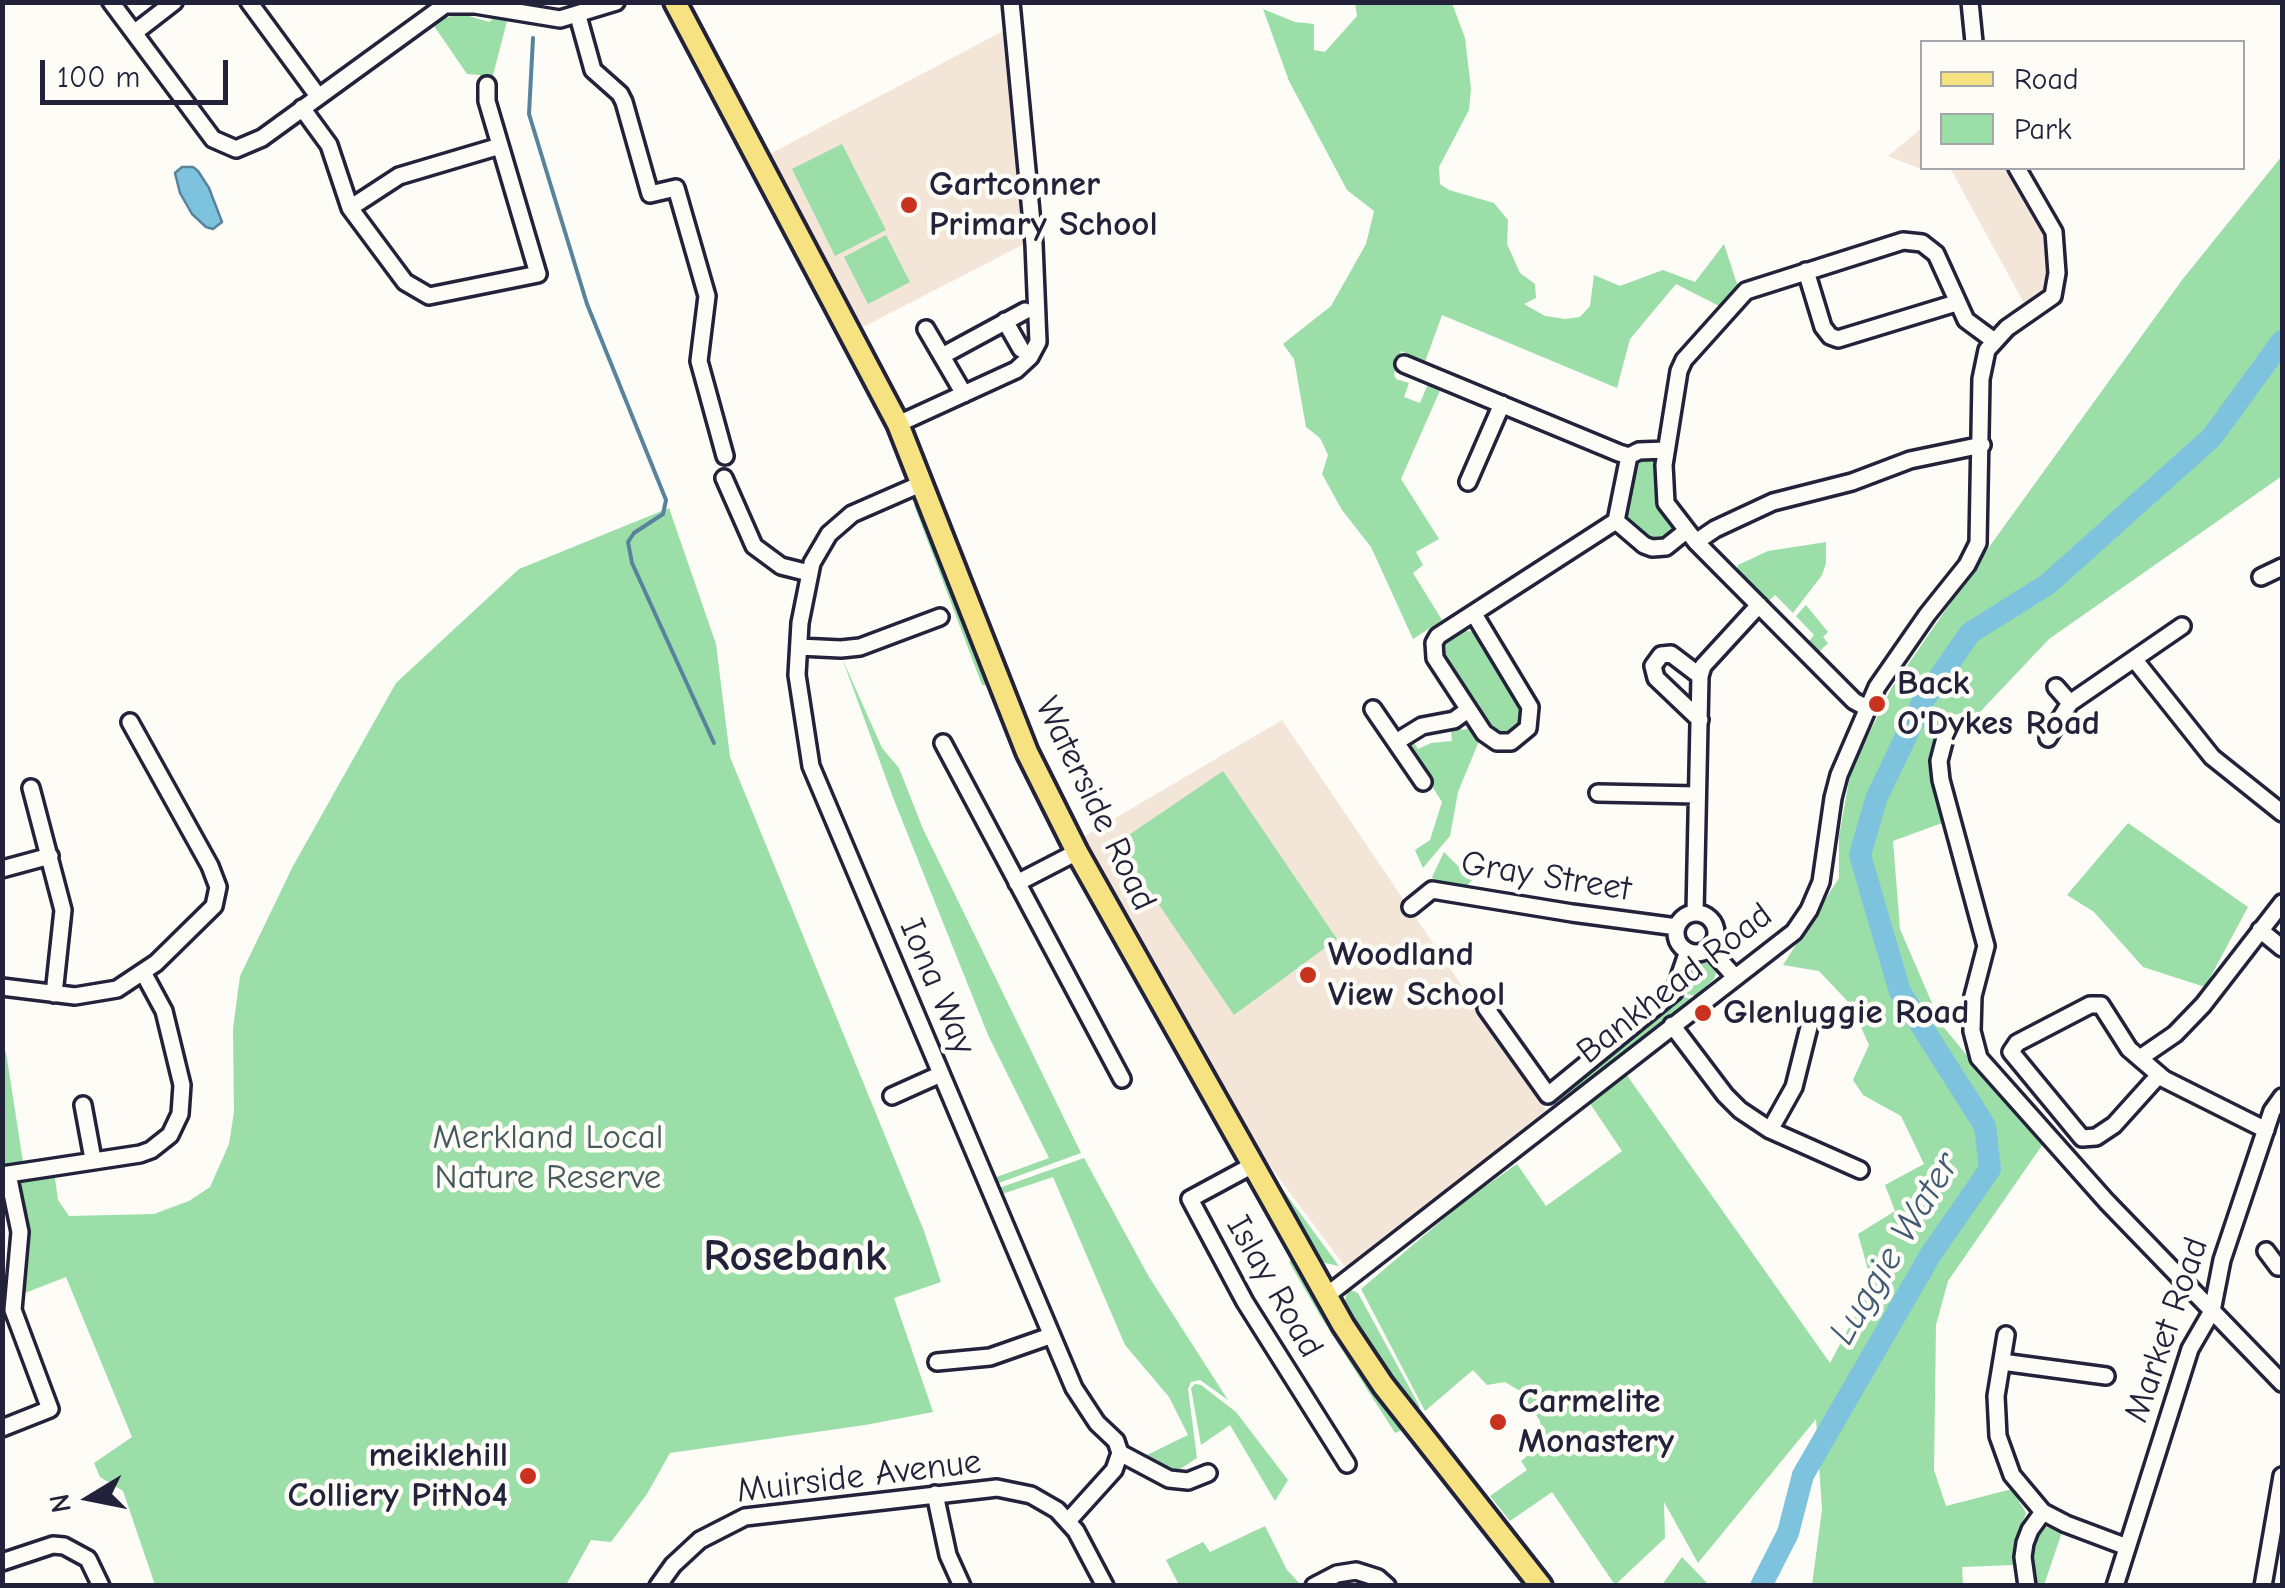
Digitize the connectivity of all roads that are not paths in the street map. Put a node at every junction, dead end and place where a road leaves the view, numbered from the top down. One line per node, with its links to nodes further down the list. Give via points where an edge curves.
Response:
1 (111, 2): 9 (street)
2 (174, 2): 9 (street)
3 (249, 2): 12 (street)
4 (616, 2): 8 (street)
5 (675, 2): 28 (main road, Waterside Road)
6 (1012, 2): 26 (street, via 1038,342 1022,365)
7 (1970, 2): 10 (street)
8 (578, 16): 12 (street, via 445,5); 31 (street, via 593,70 624,102 650,194 676,188 707,296 699,361)
9 (134, 33): 13 (street, via 220,145 253,143)
10 (1974, 40)
11 (488, 85): 14 (street)
12 (318, 96): 13 (street)
13 (302, 108): 16 (street, via 329,145)
14 (500, 146): 16 (street, via 399,176); 16 (street, via 538,274 429,296 405,282)
15 (2018, 170): 22 (street, via 2054,232 2056,286 2049,302)
16 (350, 208)
17 (1806, 271): 18 (street, via 1914,240 1936,254); 18 (street, via 1823,328 1838,339); 30 (street, via 1741,294 1684,360)
18 (1956, 303): 22 (street, via 1972,327)
19 (1025, 311): 20 (street)
20 (1005, 322): 23 (street); 24 (street)
21 (926, 329): 24 (street)
22 (1993, 340): 29 (street, Bankhead Road, via 1983,362)
23 (1021, 349)
24 (942, 356): 26 (street)
25 (1404, 364): 27 (street)
26 (964, 394): 28 (street)
27 (1502, 404): 32 (street); 34 (street)
28 (898, 424): 35 (main road, Waterside Road)
29 (1982, 445): 37 (street, via 1773,502); 50 (street, Bankhead Road, via 1974,555 1890,666)
30 (1666, 450): 32 (street); 37 (street, via 1666,503)
31 (725, 456)
32 (1629, 456): 36 (street)
33 (724, 478): 39 (street, via 754,546 781,566)
34 (1468, 482)
35 (923, 483): 39 (street, Iona Way, via 867,504 838,524); 64 (main road, Waterside Road, via 1027,752)
36 (1616, 521): 37 (street, via 1652,548); 42 (street)
37 (1691, 536): 41 (street)
38 (2282, 567): 40 (street)
39 (809, 574): 45 (street, Iona Way)
40 (2261, 578)
41 (1759, 605): 47 (street); 50 (street)
42 (1474, 614): 52 (street, via 1434,643 1435,658); 52 (street, via 1527,700 1530,724 1518,739 1497,742)
43 (940, 617): 45 (street, via 860,646)
44 (2182, 626): 46 (street)
45 (798, 647): 84 (street, Iona Way, via 800,703 817,785)
46 (2134, 658): 49 (street); 63 (street, via 2212,757)
47 (1700, 676): 53 (street); 53 (street, via 1671,654 1653,666 1656,678)
48 (2056, 687): 49 (street)
49 (2070, 703): 56 (street)
50 (1867, 708): 77 (street, Bankhead Road, via 1839,775 1822,882 1810,910 1794,932)
51 (1373, 709): 57 (street)
52 (1468, 710): 57 (street)
53 (1700, 720): 62 (street)
54 (130, 722): 76 (street, via 218,887 214,906)
55 (1946, 734): 100 (street, via 1941,780 1986,946 1973,996 1980,1058)
56 (2048, 738)
57 (1396, 742): 59 (street)
58 (944, 743): 67 (street)
59 (1423, 782)
60 (31, 788): 65 (street)
61 (1598, 793): 62 (street)
62 (1697, 795): 70 (street)
63 (2282, 813)
64 (1077, 852): 67 (street); 93 (main road, Waterside Road)
65 (50, 856): 66 (street); 79 (street, via 64,910)
66 (2, 869)
67 (1016, 883): 86 (street)
68 (2282, 903): 72 (street)
69 (1412, 907): 71 (street, Gray Street, via 1432,890)
70 (1695, 913): 71 (street); 73 (street, via 1712,922 1716,936)
71 (1676, 926): 75 (street, via 1676,938)
72 (2260, 930): 74 (street); 83 (street, via 2203,1005)
73 (1709, 948): 75 (street); 77 (street)
74 (2282, 948)
75 (1688, 952): 80 (street, via 1674,992 1548,1095 1486,1008)
76 (144, 974): 79 (street, via 101,993); 92 (street, via 164,1011 182,1086 180,1114 170,1135 151,1150)
77 (1735, 977): 82 (street, Bankhead Road)
78 (2, 988): 79 (street)
79 (54, 994)
80 (1494, 1003)
81 (1812, 1015): 90 (street, via 1802,1066)
82 (1672, 1025): 90 (street, via 1725,1096); 99 (street, Bankhead Road)
83 (2140, 1058): 85 (street); 85 (street, via 2101,1006 2016,1043 2011,1052 2082,1138 2096,1138 2114,1125)
84 (941, 1074): 87 (street); 102 (street, Iona Way)
85 (2159, 1074): 91 (street)
86 (1122, 1079)
87 (892, 1096)
88 (2282, 1097): 91 (street, Market Road)
89 (84, 1105): 92 (street)
90 (1770, 1130): 94 (street)
91 (2266, 1130): 100 (street, Market Road)
92 (93, 1159): 95 (street)
93 (1253, 1165): 99 (main road, Waterside Road); 109 (street, Islay Road, via 1190,1199 1245,1302)
94 (1860, 1170)
95 (5, 1174): 98 (street, via 20,1232)
96 (2266, 1251): 97 (street)
97 (2282, 1267)
98 (8, 1288): 107 (street, via 50,1410)
99 (1326, 1296): 123 (main road, Waterside Road, via 1383,1385)
100 (2212, 1311): 106 (street); 115 (street, Market Road, via 2190,1349)
101 (2006, 1335): 104 (street)
102 (1050, 1336): 103 (street, via 990,1357); 108 (street, Iona Way, via 1074,1388)
103 (937, 1362)
104 (2002, 1362): 105 (street); 113 (street, via 1998,1436 2012,1475)
105 (2106, 1376)
106 (2282, 1383)
107 (2, 1428)
108 (1120, 1454): 110 (street, Iona Way, via 1169,1479 1188,1481); 114 (street, via 1114,1470)
109 (1347, 1464)
110 (1208, 1472)
111 (2282, 1476): 126 (street)
112 (935, 1494): 114 (street, Muirside Avenue, via 1016,1491 1044,1500); 118 (street, Muirside Avenue, via 744,1517 700,1540); 119 (street)
113 (2043, 1512): 115 (street); 124 (street, via 2026,1543)
114 (1068, 1521): 120 (street, Muirside Avenue)
115 (2127, 1546): 125 (street, Market Road)
116 (2, 1562): 117 (street, via 64,1546 88,1560)
117 (100, 1586)
118 (658, 1586)
119 (962, 1586)
120 (1105, 1586)
121 (1314, 1586): 122 (street, via 1356,1571)
122 (1387, 1586)
123 (1541, 1586)
124 (2027, 1586)
125 (2115, 1586)
126 (2263, 1586)

